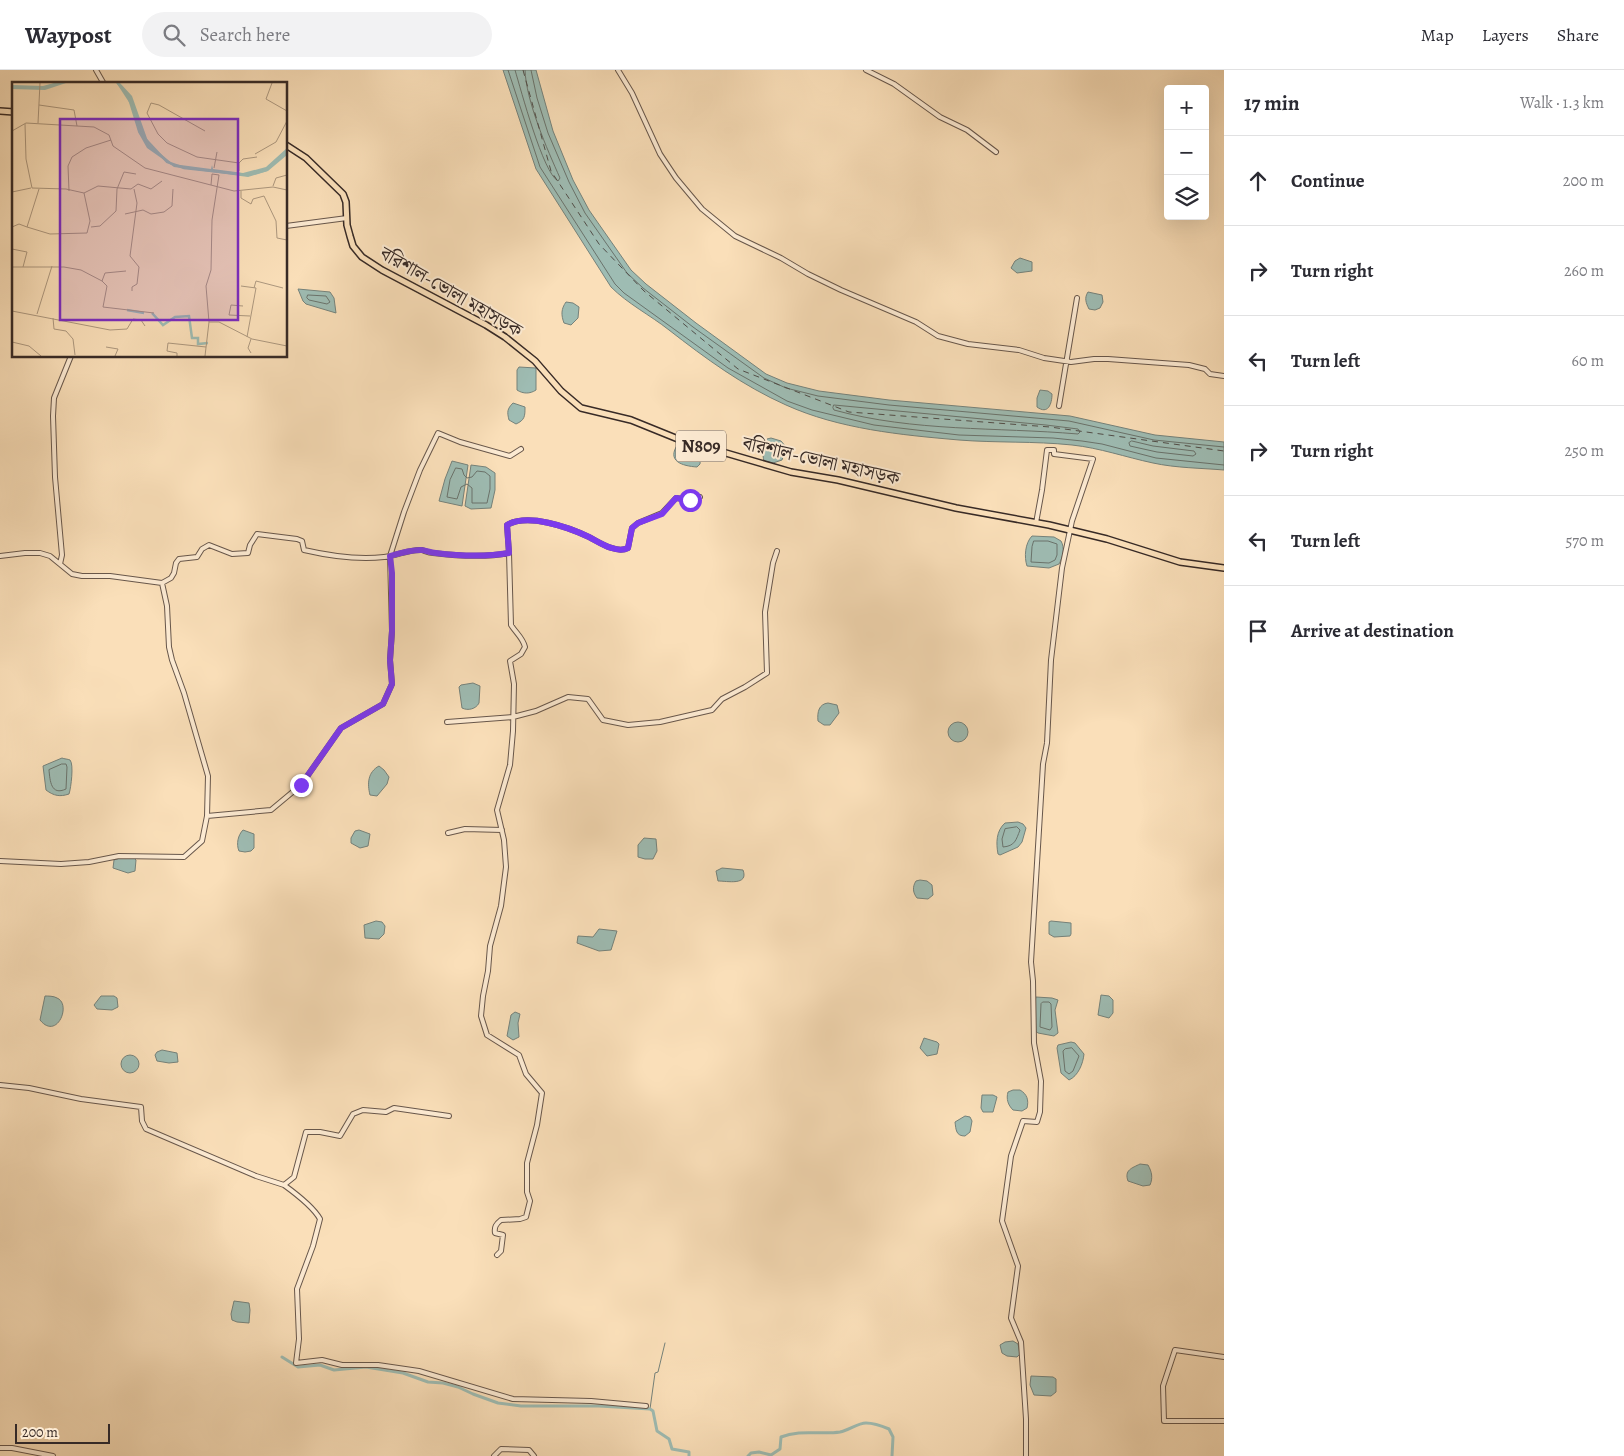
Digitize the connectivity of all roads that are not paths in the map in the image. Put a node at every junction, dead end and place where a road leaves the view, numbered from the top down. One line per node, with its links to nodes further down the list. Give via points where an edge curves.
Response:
1 (96, 70): 4 (street)
2 (618, 70): 11 (street, via 660,154 676,178 702,209 735,236 841,290 916,322 938,336)
3 (866, 70): 6 (street, via 894,84 940,118 967,130)
4 (103, 82)
5 (288, 146): 7 (highway, বরিশাল-ভোলা মহাসড়ক / N809, via 306,158 343,194)
6 (996, 152)
7 (347, 218): 8 (street); 16 (highway, বরিশাল-ভোলা মহাসড়ক / N809, via 353,246 362,257 505,338 535,361 581,408 631,420 678,439 791,472)
8 (288, 226)
9 (1077, 298): 11 (street)
10 (70, 358): 22 (street, via 54,398 53,416)
11 (1067, 361): 12 (street, via 1108,359 1179,364); 13 (street)
12 (1224, 376)
13 (1059, 406)
14 (521, 449): 21 (street, via 510,456 438,433 417,478)
15 (700, 497): 19 (street, via 690,500 676,498 662,514 638,523 632,528 628,548 624,550 543,521 514,521 507,525)
16 (1036, 523): 17 (highway, বরিশাল-ভোলা মহাসড়ক / N809); 17 (street, via 1046,450 1054,450 1054,454 1093,458)
17 (1070, 530): 23 (highway, বরিশাল-ভোলা মহাসড়ক / N809, via 1171,560); 42 (street, via 1051,660 1048,737 1043,764 1031,939 1033,1033 1042,1081 1040,1112 1037,1122 1023,1121 1011,1156 1002,1221 1018,1266 1011,1318 1021,1342)
18 (777, 551): 25 (street, via 765,612 767,673 722,699 712,710 660,722 628,725 603,720 588,699 568,697)
19 (509, 553): 21 (street, via 487,556 423,550); 25 (street, via 511,625 524,640 525,647 510,661)
20 (0, 556): 22 (street, via 40,553)
21 (390, 556): 24 (street, via 351,557 309,552 297,539 258,534 248,553 232,554 209,545 197,557 179,558 171,578); 27 (street, via 392,684 383,704 341,728 301,785 271,810)
22 (60, 564): 24 (street, via 72,574 82,576)
23 (1224, 568)
24 (162, 583): 27 (street, via 172,660 208,776)
25 (514, 717): 26 (street); 28 (street, via 510,765 497,810)
26 (447, 722)
27 (207, 816): 30 (street, via 202,841 184,857 119,856 62,864)
28 (502, 830): 29 (street, via 465,829); 34 (street, via 505,875 490,946 481,1016 487,1035 519,1055 526,1074 542,1093 528,1163 529,1208 526,1217 500,1220 496,1224 495,1233 503,1235)
29 (448, 834)
30 (0, 862)
31 (0, 1086): 33 (street, via 141,1108 146,1129)
32 (449, 1116): 33 (street, via 405,1108 386,1112 362,1110 353,1114 340,1136 306,1132 294,1177)
33 (284, 1185): 36 (street, via 316,1211 320,1219 296,1289 299,1340 296,1363 322,1360 342,1365 378,1365 420,1371 514,1399)
34 (497, 1256)
35 (1224, 1357): 37 (street, via 1175,1350 1163,1386 1164,1421)
36 (646, 1406)
37 (1224, 1421)
38 (0, 1448): 39 (street)
39 (53, 1456)
40 (494, 1456): 41 (street, via 501,1449 529,1450)
41 (534, 1456)
42 (1026, 1456)

